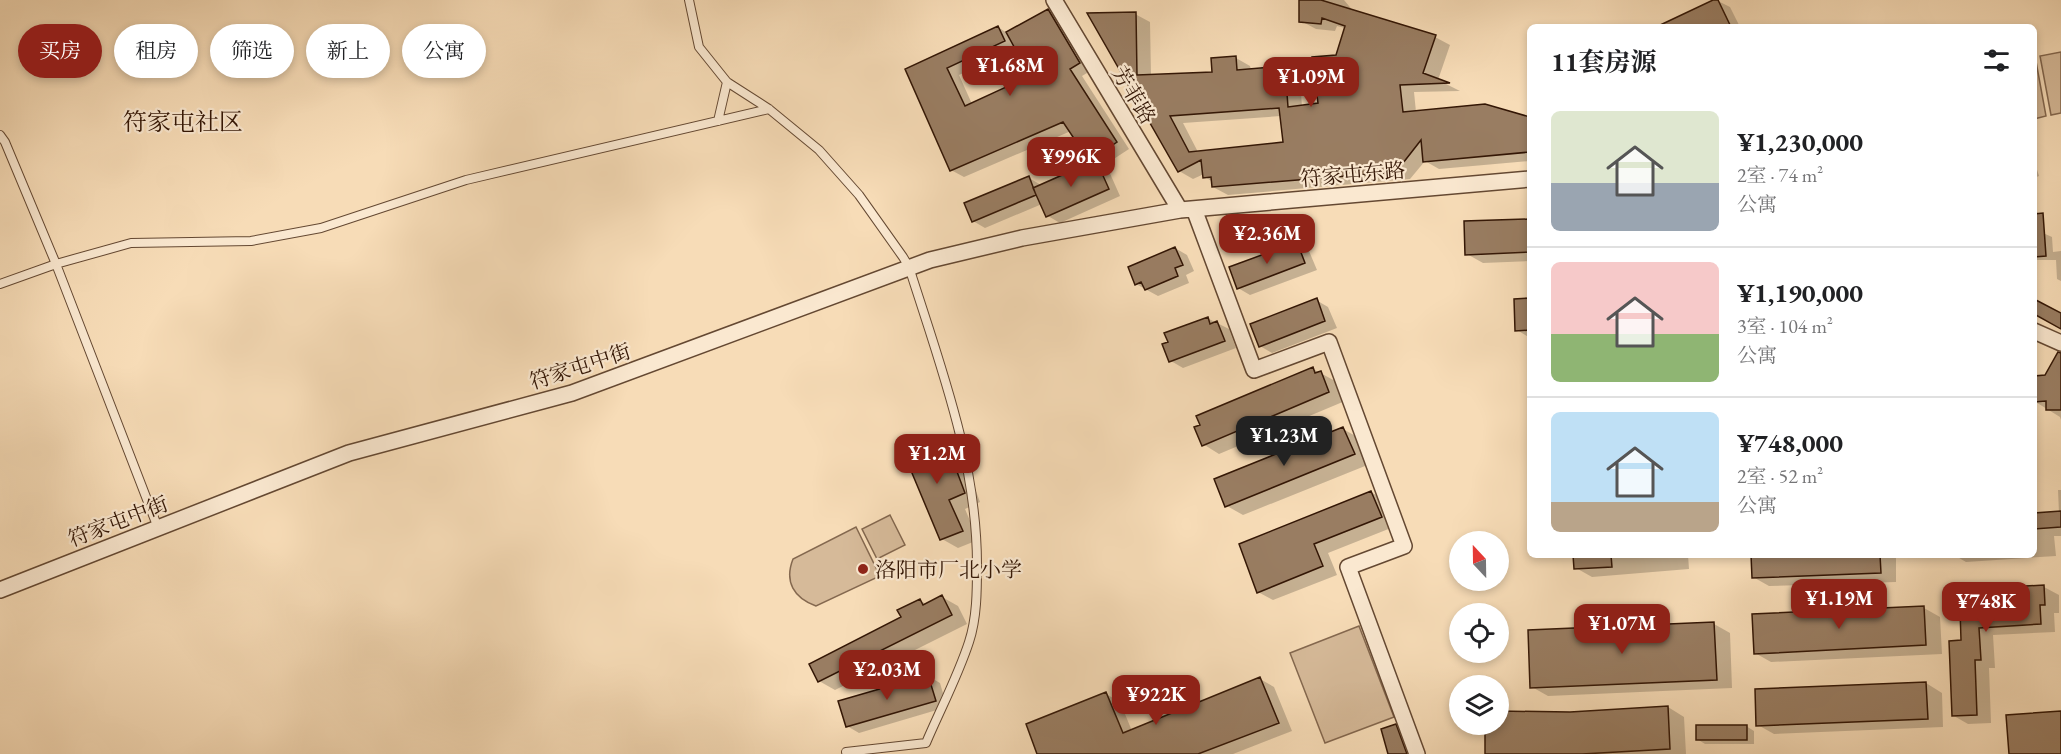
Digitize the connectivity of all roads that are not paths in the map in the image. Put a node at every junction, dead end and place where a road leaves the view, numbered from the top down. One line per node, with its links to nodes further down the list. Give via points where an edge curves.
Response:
1 (689, 0): 3 (lane, via 699,47)
2 (1054, 0): 8 (street, 芳菲路)
3 (727, 82): 4 (lane); 5 (lane)
4 (769, 109): 5 (lane); 10 (lane, via 819,150 859,195)
5 (718, 121): 9 (lane, via 466,180 321,228 251,241 132,243)
6 (0, 135): 9 (lane)
7 (1527, 179): 8 (street, 符家屯东路)
8 (1187, 209): 10 (street, 符家屯中街, via 1022,238); 17 (street, 芳菲路, via 1254,370 1329,342 1404,546 1348,567)
9 (56, 264): 11 (lane); 14 (lane)
10 (909, 267): 14 (street, 符家屯中街, via 572,393 349,453); 16 (lane, via 962,434 976,524 977,594 969,641 926,743)
11 (0, 284)
12 (2037, 332): 13 (street)
13 (2061, 343)
14 (158, 528): 15 (street, 符家屯中街)
15 (0, 590)
16 (846, 752)
17 (1418, 754)

